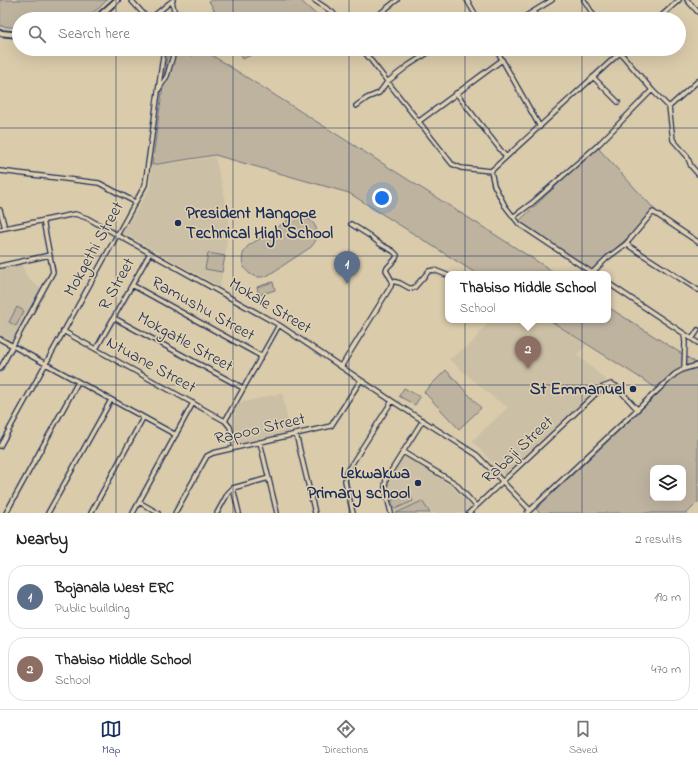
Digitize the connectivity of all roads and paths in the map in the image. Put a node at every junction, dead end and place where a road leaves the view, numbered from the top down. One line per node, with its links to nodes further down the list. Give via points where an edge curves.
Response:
1 (117, 0): 11 (street)
2 (131, 0): 12 (street)
3 (314, 0): 15 (street)
4 (397, 0): 16 (street)
5 (467, 0): 17 (street)
6 (552, 0): 18 (street)
7 (584, 0): 19 (street)
8 (679, 0): 20 (street)
9 (687, 0): 21 (street)
10 (173, 1): 13 (street); 14 (street)
11 (104, 12)
12 (142, 12)
13 (158, 12)
14 (175, 12)
15 (332, 12)
16 (382, 12)
17 (474, 12)
18 (533, 12)
19 (592, 12)
20 (666, 12)
21 (698, 12)
22 (0, 33): 23 (street)
23 (12, 34)
24 (163, 56): 35 (street, Mokgethi Street)
25 (173, 56): 35 (street, via 167,76)
26 (367, 56): 34 (street)
27 (423, 56): 34 (street)
28 (500, 56): 31 (street)
29 (618, 56): 32 (street)
30 (622, 56): 36 (street)
31 (502, 60): 37 (street); 42 (street)
32 (593, 78): 38 (street); 42 (street)
33 (698, 81): 40 (street)
34 (387, 82): 39 (street, via 379,93); 41 (street)
35 (159, 90): 47 (street, Mokgethi Street, via 146,182)
36 (652, 90): 40 (street); 49 (street, via 598,145)
37 (456, 93): 41 (street); 43 (street)
38 (618, 102)
39 (356, 106)
40 (669, 107): 46 (street, via 674,140)
41 (418, 122): 45 (street, via 452,164 461,168)
42 (540, 127): 43 (street)
43 (506, 157): 45 (street)
44 (0, 171): 47 (street, via 99,183)
45 (491, 171): 49 (street, via 494,185)
46 (698, 174)
47 (136, 202): 54 (street, Mokgethi Street)
48 (0, 210): 52 (street)
49 (513, 217): 60 (street, via 523,227)
50 (43, 220): 52 (street, Mokale Street); 54 (street, Mokale Street, via 78,214); 58 (street)
51 (351, 224): 63 (street, via 396,252 396,258 386,270)
52 (5, 228): 53 (street, Mokale Street)
53 (0, 229)
54 (117, 235): 57 (street, Mokale Street); 70 (street, Mokgethi Street)
55 (698, 242): 56 (street, via 653,212)
56 (626, 244): 61 (street); 66 (street)
57 (150, 253): 64 (street, R Street); 68 (street, Mokale Street)
58 (50, 256): 59 (street); 75 (street, via 52,275)
59 (0, 266)
60 (590, 271)
61 (595, 271)
62 (445, 275): 63 (street, via 434,270 429,271 413,289)
63 (392, 281): 80 (street)
64 (132, 285): 67 (street, R Street); 77 (street, Ramushu Street)
65 (611, 285): 71 (street)
66 (698, 290)
67 (114, 318): 76 (street, R Street); 85 (street, Mokgatle Street)
68 (279, 325): 77 (street); 80 (street, Mokale Street)
69 (698, 330): 73 (street)
70 (63, 332): 76 (street, Ntuane Street); 78 (street, Mokgethi Street)
71 (684, 334): 73 (street); 82 (street)
72 (0, 339): 75 (street)
73 (692, 339): 74 (street)
74 (698, 343)
75 (13, 346): 78 (street); 81 (street)
76 (96, 349): 88 (street, Ntuane Street)
77 (261, 356): 85 (street)
78 (45, 364): 84 (street); 96 (street, Mokgethi Street)
79 (698, 365): 82 (street)
80 (341, 367): 83 (street, Mokale Street)
81 (0, 369)
82 (684, 369): 89 (street, via 675,374)
83 (361, 380): 87 (street, Mokale Street); 93 (street, Rapoo Street, via 330,426)
84 (78, 382): 86 (street); 105 (street)
85 (243, 388): 92 (street)
86 (111, 400): 90 (street); 106 (street)
87 (392, 401): 91 (street, Mokale Street); 115 (street, via 346,473 345,481)
88 (193, 403): 92 (street, Ntuane Street); 94 (street)
89 (637, 409): 100 (street, Rabaji Street, via 616,386 606,385); 104 (street)
90 (143, 418): 94 (street); 107 (street)
91 (423, 420): 98 (street); 100 (street, Mokale Street, via 477,455)
92 (225, 421): 97 (street, via 230,427)
93 (296, 434): 95 (street, Rapoo Street); 114 (street)
94 (176, 435): 102 (street)
95 (260, 442): 97 (street, Rapoo Street); 99 (street)
96 (0, 446)
97 (235, 448): 110 (street, Rapoo Street, via 207,456)
98 (403, 452): 103 (street, via 454,483); 116 (street, via 385,483)
99 (269, 478): 101 (street); 113 (street)
100 (504, 481): 103 (street, Rabaji Street); 104 (street, Mokale Street)
101 (233, 488): 111 (street); 112 (street)
102 (139, 502): 108 (street); 109 (street)
103 (476, 506): 117 (street, Rabaji Street)
104 (529, 512)
105 (6, 513)
106 (48, 513)
107 (90, 513)
108 (133, 513)
109 (158, 513)
110 (175, 513)
111 (217, 513)
112 (239, 513)
113 (277, 513)
114 (315, 513)
115 (352, 513)
116 (391, 513)
117 (470, 513)

